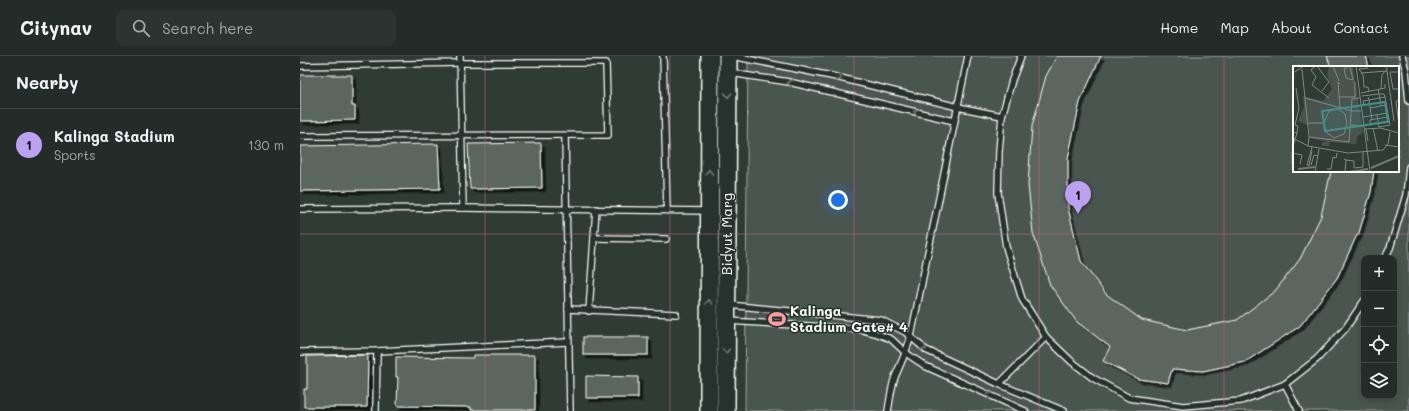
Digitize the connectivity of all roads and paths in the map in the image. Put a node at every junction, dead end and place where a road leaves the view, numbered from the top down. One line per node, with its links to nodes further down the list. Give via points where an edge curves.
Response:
1 (460, 56): 9 (lane)
2 (663, 56): 25 (lane)
3 (710, 56): 26 (main road, Bidyut Marg, one-way to 3)
4 (728, 56): 11 (main road, Bidyut Marg)
5 (732, 56): 13 (lane, one-way to 13, via 836,77)
6 (968, 56): 13 (lane)
7 (1021, 56): 14 (lane)
8 (1402, 56): 12 (lane)
9 (460, 63): 10 (lane); 17 (lane); 18 (lane, via 606,63 608,135)
10 (300, 66)
11 (728, 73): 15 (lane, one-way to 11, via 788,82); 33 (main road, Bidyut Marg, one-way to 33)
12 (1409, 101)
13 (958, 107): 14 (lane); 15 (lane)
14 (1002, 116): 36 (lane, via 998,193 1006,247 1022,299)
15 (954, 121): 35 (lane)
16 (300, 136): 17 (lane)
17 (461, 136): 18 (lane); 21 (lane)
18 (565, 136): 22 (lane)
19 (1409, 167): 20 (lane)
20 (1408, 195): 29 (lane)
21 (463, 208): 22 (lane); 23 (lane)
22 (567, 208): 24 (lane); 31 (lane)
23 (300, 209)
24 (596, 209): 25 (lane); 27 (lane)
25 (667, 210): 26 (lane)
26 (709, 211): 45 (main road, Bidyut Marg, one-way to 26)
27 (594, 238): 28 (lane); 32 (lane)
28 (666, 239)
29 (1387, 255)
30 (1361, 305): 42 (lane, via 1345,329 1317,359)
31 (568, 309): 32 (lane); 37 (lane)
32 (589, 311): 34 (lane)
33 (727, 313): 35 (lane, via 881,320); 40 (lane, via 859,329 891,340); 46 (main road, Bidyut Marg, one-way to 46)
34 (676, 314)
35 (911, 336): 40 (lane); 41 (lane, one-way to 41, via 926,350)
36 (1046, 338): 41 (lane); 42 (lane, via 1093,378 1129,398 1183,406 1212,404 1241,401)
37 (568, 342): 38 (lane); 44 (lane)
38 (377, 351): 39 (lane); 43 (lane)
39 (300, 352)
40 (906, 353): 47 (lane, via 895,378); 48 (lane, one-way to 40, via 925,366)
41 (999, 384): 49 (lane)
42 (1285, 384): 50 (lane)
43 (376, 411)
44 (570, 411)
45 (709, 411)
46 (726, 411)
47 (888, 411)
48 (1025, 411)
49 (1064, 411)
50 (1299, 411)

